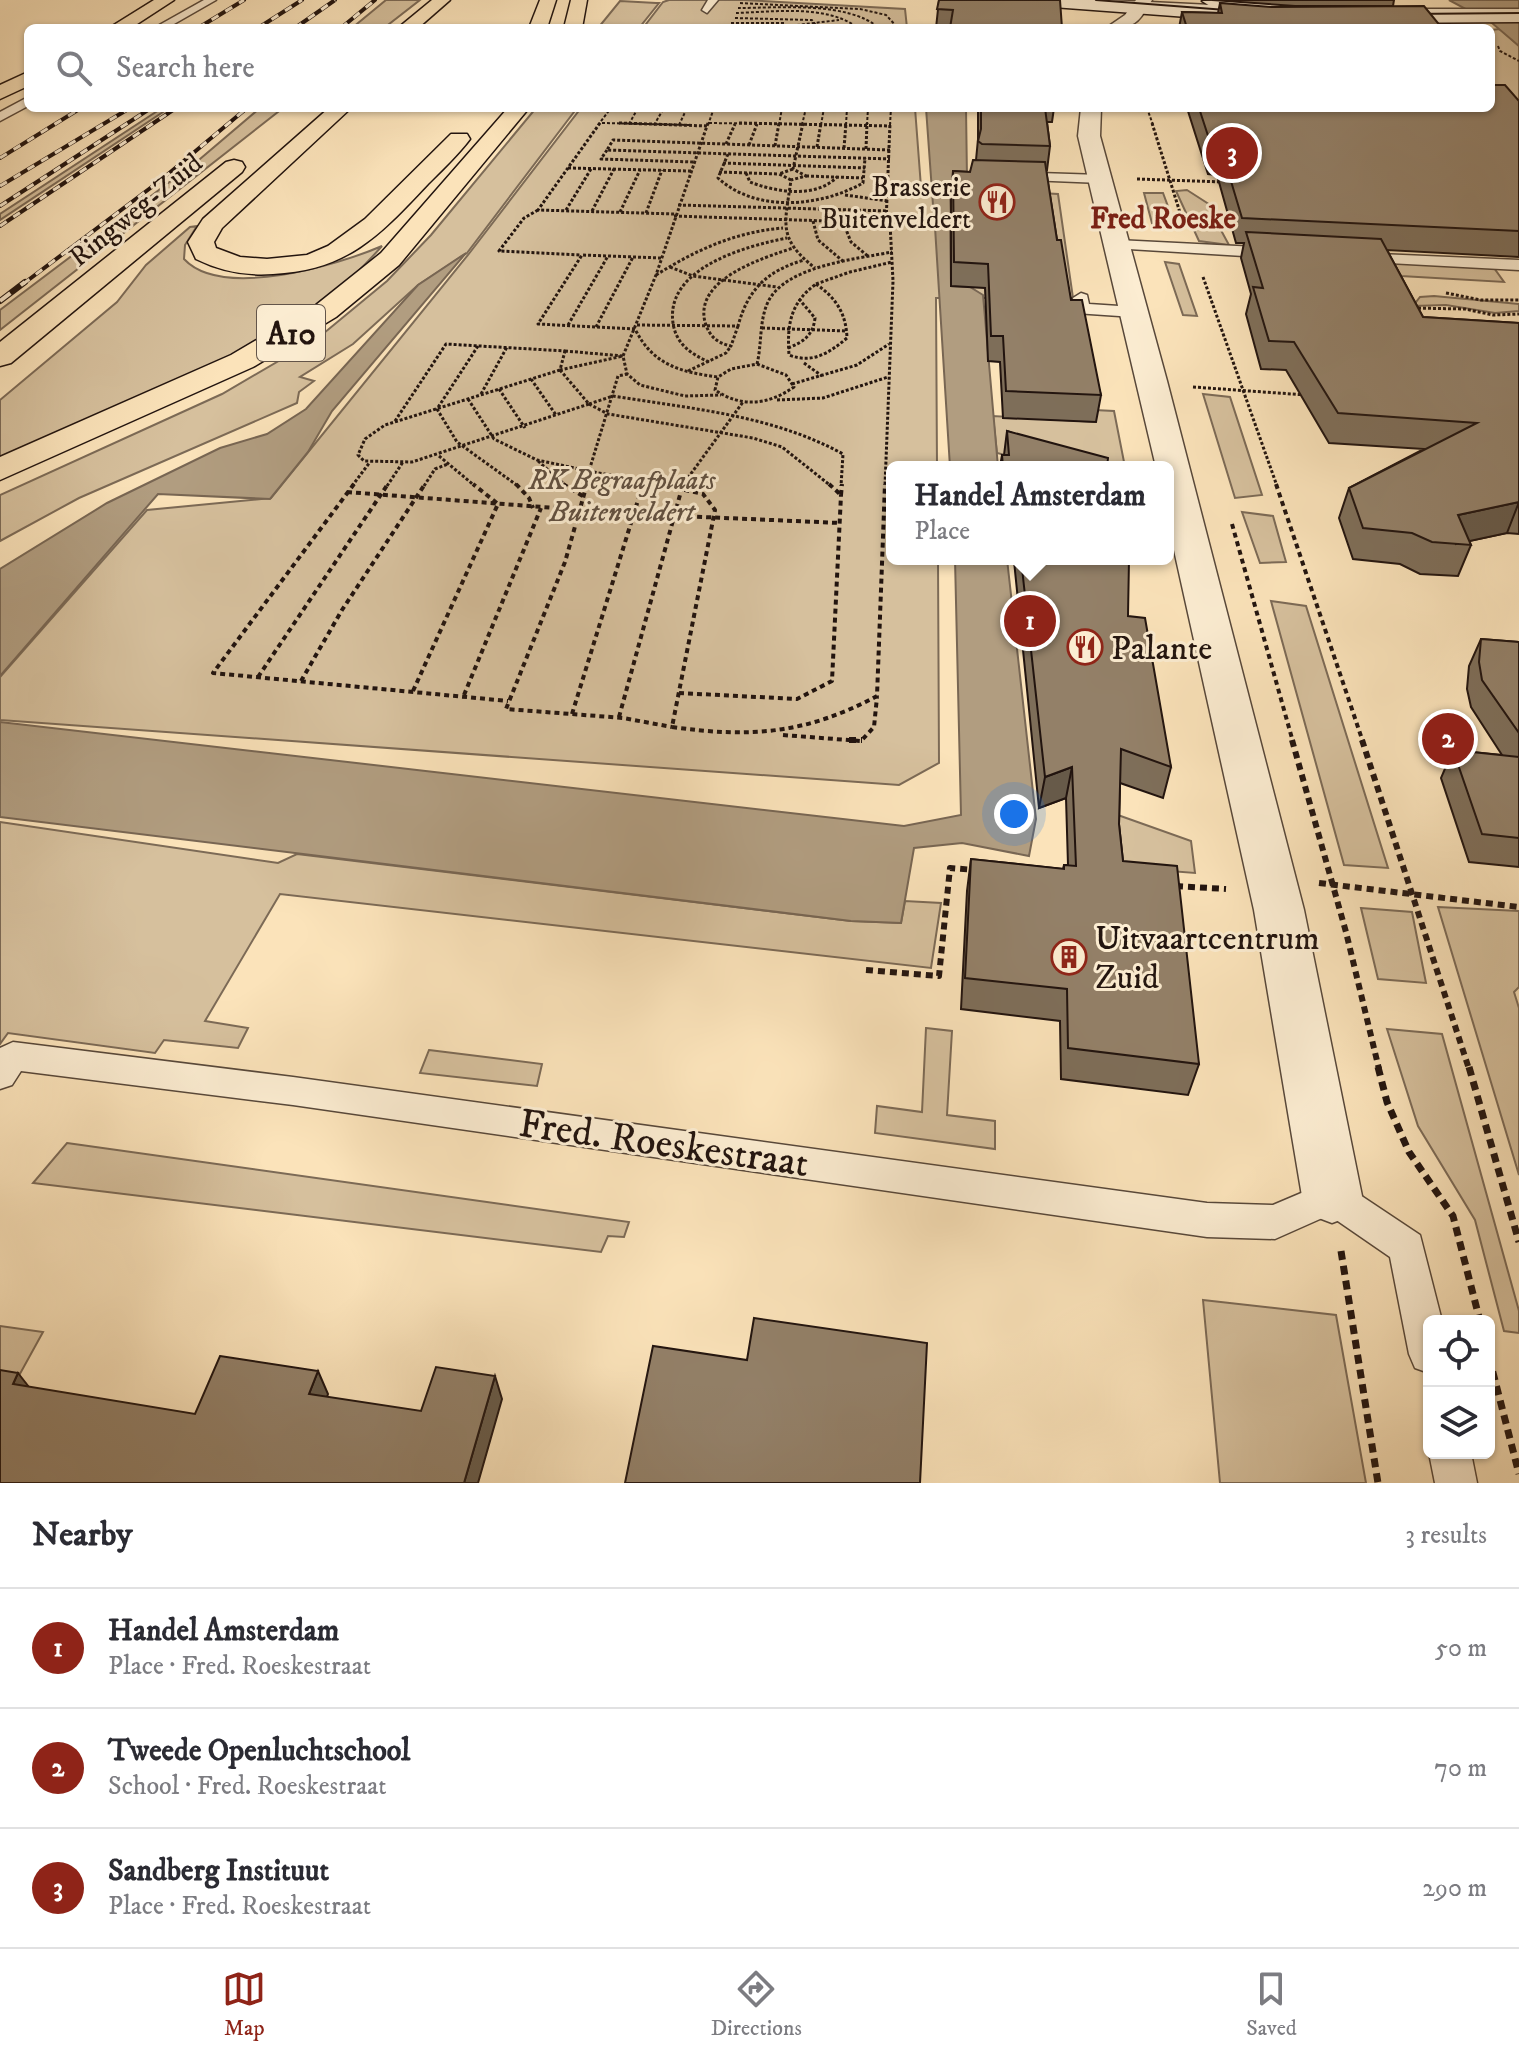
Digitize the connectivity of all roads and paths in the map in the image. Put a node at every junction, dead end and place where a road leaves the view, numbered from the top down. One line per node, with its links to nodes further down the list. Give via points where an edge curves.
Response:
1 (166, 0): 20 (highway)
2 (211, 0): 21 (lane)
3 (548, 0): 24 (highway)
4 (579, 0): 25 (highway)
5 (1026, 0): 13 (street)
6 (1113, 0): 13 (lane)
7 (1193, 0): 9 (street)
8 (439, 2): 22 (highway); 23 (highway)
9 (1451, 12): 10 (street); 13 (street, via 1267,18)
10 (1519, 12)
11 (730, 13): 16 (path)
12 (882, 13): 14 (path); 14 (path, via 784,3 735,3 732,8); 31 (path)
13 (1134, 14)
14 (866, 16): 16 (path); 30 (path)
15 (726, 18): 18 (path)
16 (848, 19): 17 (path); 29 (path)
17 (832, 21): 18 (path); 28 (path)
18 (815, 22): 27 (path)
19 (727, 23): 26 (path)
20 (125, 24)
21 (166, 24)
22 (412, 24)
23 (419, 24)
24 (539, 24)
25 (574, 24)
26 (751, 24)
27 (806, 24)
28 (835, 24)
29 (854, 24)
30 (875, 24)
31 (894, 24)
32 (24, 61): 33 (highway)
33 (0, 71)
34 (24, 80): 35 (highway)
35 (0, 93)
36 (24, 103): 53 (lane)
37 (302, 112): 68 (highway)
38 (337, 112): 54 (highway, A10, via 212,224 201,242 205,253 238,267 268,267 319,261 341,251)
39 (516, 112): 210 (highway, A10, via 390,259 326,311 242,361)
40 (609, 112): 55 (path)
41 (636, 112): 57 (path)
42 (662, 112): 62 (path)
43 (685, 112): 63 (path)
44 (713, 112): 64 (path)
45 (781, 112): 56 (path)
46 (805, 112): 60 (path)
47 (824, 112): 61 (path)
48 (846, 112): 65 (path)
49 (868, 112): 66 (path)
50 (891, 112): 67 (path)
51 (1090, 112): 105 (street, via 1089,136)
52 (1148, 112): 103 (path)
53 (0, 117)
54 (478, 120)
55 (602, 123): 57 (path); 88 (path)
56 (778, 123): 59 (path); 60 (path); 72 (path)
57 (629, 124): 62 (path)
58 (735, 124): 59 (path); 64 (path); 70 (path)
59 (757, 124): 71 (path)
60 (803, 124): 61 (path); 73 (path)
61 (822, 124): 65 (path); 74 (path)
62 (654, 125): 63 (path)
63 (679, 125): 64 (path)
64 (708, 125): 69 (path)
65 (844, 125): 66 (path); 75 (path)
66 (867, 125): 67 (path); 76 (path)
67 (891, 126): 78 (path)
68 (283, 127)
69 (701, 144): 70 (path); 77 (path, via 613,140); 79 (path)
70 (726, 144): 71 (path)
71 (749, 145): 72 (path)
72 (775, 146): 73 (path)
73 (797, 147): 74 (path); 82 (path)
74 (817, 147): 75 (path)
75 (844, 148): 76 (path)
76 (866, 149): 78 (path)
77 (607, 150): 79 (path); 85 (path, via 601,159)
78 (890, 150): 84 (path)
79 (698, 153): 80 (path); 85 (path)
80 (728, 154): 82 (path); 86 (path)
81 (248, 155): 172 (highway, Ringweg-Zuid)
82 (796, 156): 83 (path); 87 (path)
83 (865, 158): 84 (path); 89 (path)
84 (890, 159): 109 (path)
85 (694, 162): 94 (path)
86 (723, 163): 87 (path); 95 (path)
87 (794, 167): 89 (path); 97 (path); 98 (path)
88 (568, 168): 90 (path); 112 (path)
89 (865, 168): 101 (path)
90 (591, 169): 91 (path); 113 (path)
91 (614, 169): 92 (path); 114 (path)
92 (640, 170): 93 (path); 116 (path)
93 (662, 170): 94 (path); 117 (path)
94 (691, 171): 110 (path)
95 (719, 172): 96 (path); 108 (path, via 718,178 734,192)
96 (746, 173): 97 (path); 106 (path, via 760,187)
97 (779, 174): 102 (path)
98 (806, 176): 100 (path); 102 (path)
99 (1001, 176): 105 (lane)
100 (837, 177): 101 (path); 106 (path, via 823,187)
101 (863, 178): 107 (path)
102 (791, 180): 106 (path)
103 (1168, 181): 104 (path); 105 (path); 127 (path)
104 (1226, 182)
105 (1100, 186): 125 (street)
106 (790, 191): 108 (path)
107 (844, 195): 108 (path); 109 (path)
108 (787, 201): 111 (path)
109 (888, 201): 115 (path)
110 (678, 205): 111 (path); 118 (path)
111 (785, 208): 115 (path); 119 (path)
112 (538, 210): 113 (path); 130 (path, via 524,218 499,251)
113 (566, 210): 114 (path)
114 (592, 211): 116 (path)
115 (888, 211): 122 (path)
116 (620, 212): 117 (path)
117 (646, 213): 118 (path)
118 (675, 215): 119 (path); 135 (path)
119 (783, 220): 120 (path); 123 (path)
120 (813, 221): 121 (path); 137 (path, via 822,246)
121 (843, 222): 122 (path); 133 (path, via 851,243)
122 (886, 223): 128 (path)
123 (783, 228): 124 (path); 140 (path, via 758,229 714,243)
124 (787, 238): 126 (path); 143 (path, via 729,253)
125 (1117, 245): 127 (lane); 153 (street)
126 (793, 248): 136 (path); 144 (path)
127 (1193, 248): 129 (lane); 186 (path)
128 (892, 252): 133 (path); 138 (path)
129 (1294, 254)
130 (582, 255): 131 (path); 155 (path, via 538,324)
131 (608, 256): 132 (path); 155 (path)
132 (633, 257): 135 (path); 159 (path)
133 (869, 257): 137 (path)
134 (1339, 257): 139 (lane)
135 (661, 258): 142 (path)
136 (804, 260): 141 (path); 145 (path)
137 (844, 262): 141 (path)
138 (892, 262): 146 (path); 165 (path)
139 (1519, 265)
140 (669, 267): 142 (path); 143 (path)
141 (816, 269): 147 (path)
142 (656, 275): 160 (path)
143 (693, 276): 144 (path); 156 (path, via 671,305)
144 (723, 280): 145 (path); 157 (path, via 708,298)
145 (756, 284): 147 (path); 158 (path)
146 (815, 284): 150 (path); 164 (path, via 839,303 848,319)
147 (778, 287): 161 (path, via 769,298)
148 (1432, 292): 151 (path)
149 (1081, 298): 153 (lane, via 1081,309)
150 (798, 299): 162 (path); 163 (path, via 815,318)
151 (1519, 300)
152 (1404, 307): 154 (path)
153 (1134, 312): 206 (street)
154 (1519, 314)
155 (568, 325): 159 (path)
156 (672, 325): 157 (path); 160 (path); 173 (path, via 686,352)
157 (705, 325): 158 (path); 167 (path, via 714,339)
158 (738, 326): 167 (path)
159 (596, 327): 160 (path)
160 (636, 327): 171 (path); 177 (path, via 649,355)
161 (762, 328): 162 (path); 175 (path)
162 (789, 329): 163 (path); 169 (path)
163 (815, 331): 164 (path); 169 (path)
164 (847, 331): 174 (path, via 847,338 834,349)
165 (890, 343): 180 (path, via 857,365); 181 (path)
166 (478, 346): 168 (path); 195 (path); 199 (path, via 446,344)
167 (731, 346): 173 (path)
168 (507, 347): 170 (path); 187 (path)
169 (788, 348): 174 (path, via 789,355)
170 (565, 351): 171 (path); 176 (path)
171 (623, 356): 176 (path); 178 (path)
172 (0, 357)
173 (709, 362): 177 (path)
174 (804, 363): 180 (path)
175 (757, 364): 179 (path); 183 (path, via 786,375)
176 (560, 370): 182 (path); 194 (path)
177 (685, 372): 179 (path)
178 (627, 374): 188 (path, via 640,385 667,393); 190 (path, via 618,376)
179 (718, 377): 188 (path, via 715,390)
180 (823, 377): 183 (path)
181 (888, 377): 192 (path, via 823,398); 233 (path)
182 (531, 379): 185 (path); 197 (path)
183 (792, 384): 192 (path)
184 (1192, 387): 186 (path)
185 (499, 389): 187 (path); 200 (path)
186 (1245, 391): 189 (path); 242 (path)
187 (480, 395): 191 (path)
188 (721, 395): 193 (path)
189 (1306, 395)
190 (613, 396): 194 (path); 196 (path); 198 (path)
191 (468, 399): 195 (path); 202 (path)
192 (777, 400): 193 (path)
193 (743, 402): 198 (path)
194 (587, 403): 196 (path); 197 (path)
195 (437, 409): 199 (path); 203 (path, via 457,443)
196 (608, 414): 201 (path); 211 (path)
197 (556, 415): 200 (path)
198 (732, 415): 201 (path); 216 (path, via 793,430 843,454)
199 (394, 423): 207 (path, via 361,443 358,455)
200 (525, 428): 202 (path)
201 (720, 433): 214 (path); 216 (path, via 782,447)
202 (494, 439): 203 (path); 205 (path)
203 (468, 448): 204 (path); 221 (path, via 522,489)
204 (438, 455): 208 (path); 209 (path)
205 (537, 460): 211 (path); 218 (path)
206 (1170, 461)
207 (370, 462): 208 (path); 215 (path)
208 (403, 462): 217 (path)
209 (448, 464): 219 (path, via 435,469); 220 (path)
210 (0, 470)
211 (589, 471): 213 (path); 218 (path)
212 (1174, 477): 241 (street)
213 (644, 480): 214 (path); 224 (path)
214 (680, 488): 225 (path); 226 (path, via 703,494 715,510)
215 (347, 492): 217 (path); 228 (path, via 213,673)
216 (841, 495): 227 (path)
217 (380, 496): 219 (path); 228 (path)
218 (586, 498): 223 (path)
219 (418, 499): 220 (path); 229 (path)
220 (498, 504): 221 (path); 230 (path)
221 (533, 508): 222 (path)
222 (541, 508): 223 (path); 232 (path)
223 (583, 511): 224 (path); 234 (path)
224 (634, 514): 225 (path); 235 (path)
225 (673, 516): 226 (path); 236 (path)
226 (713, 517): 227 (path); 231 (path)
227 (840, 523): 231 (path, via 832,681 797,699)
228 (258, 677): 229 (path)
229 (301, 681): 230 (path)
230 (413, 691): 232 (path)
231 (679, 693): 237 (path)
232 (464, 695): 234 (path)
233 (877, 696): 238 (path, via 846,714); 238 (path, via 876,726 861,741)
234 (508, 701): 235 (path, via 506,709)
235 (572, 714): 236 (path)
236 (619, 717): 237 (path)
237 (672, 728): 238 (path)
238 (776, 735)
239 (980, 870): 244 (path, via 950,868 939,976)
240 (1165, 885): 241 (path)
241 (1275, 892): 246 (street)
242 (1414, 894): 243 (path); 247 (path); 248 (path, via 1331,884 1387,1102 1409,1152 1453,1216)
243 (1519, 907)
244 (866, 970)
245 (0, 1075): 246 (lane, Fred. Roeskestraat, via 13,1056 1207,1220 1275,1222)
246 (1332, 1196): 249 (lane, via 1407,1247); 253 (path)
247 (1519, 1242)
248 (1478, 1315)
249 (1423, 1325)
250 (1495, 1380): 252 (path)
251 (1451, 1459): 254 (lane)
252 (1519, 1474)
253 (1378, 1483)
254 (1456, 1483)

